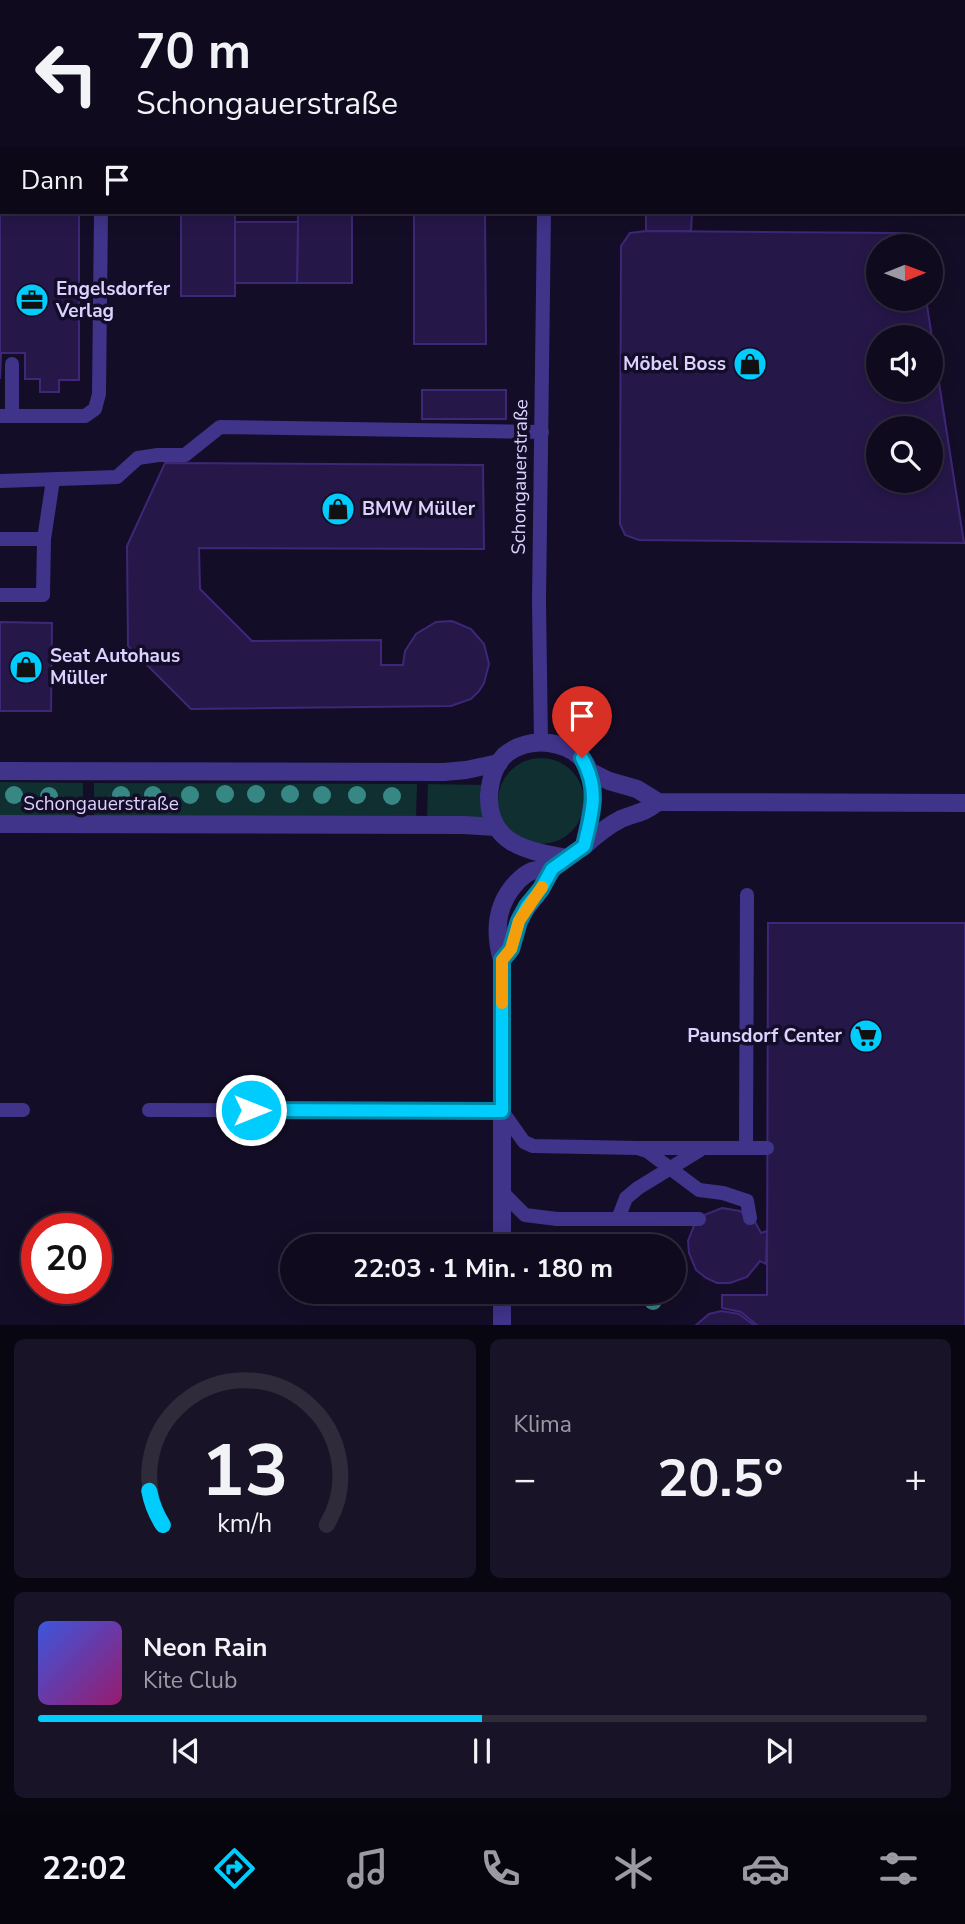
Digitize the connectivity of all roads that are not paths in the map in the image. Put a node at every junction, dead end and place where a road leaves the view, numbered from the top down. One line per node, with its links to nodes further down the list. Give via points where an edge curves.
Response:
1 (101, 214): 4 (lane, via 99,394 95,409 85,416)
2 (544, 214): 5 (lane, Schongauerstraße)
3 (12, 364): 4 (lane)
4 (6, 416)
5 (542, 432): 6 (lane, via 220,427 185,455 138,458 117,477); 11 (lane, Schongauerstraße)
6 (53, 480): 7 (lane); 9 (lane)
7 (0, 481)
8 (0, 539): 9 (lane)
9 (44, 539): 10 (lane, via 43,595)
10 (0, 595)
11 (541, 742): 12 (street, Schongauerstraße, via 518,747); 14 (street, via 571,751)
12 (499, 763): 13 (street, Schongauerstraße, via 444,772); 18 (street, via 489,791)
13 (0, 771)
14 (589, 771): 15 (street); 19 (street, via 594,800)
15 (658, 802): 16 (street); 19 (street, via 642,814 610,825)
16 (965, 803)
17 (0, 824): 18 (street, Schongauerstraße)
18 (496, 827): 20 (street, via 516,845)
19 (584, 846): 20 (street)
20 (567, 858): 25 (street, via 552,869 527,906 511,949 502,960)
21 (747, 895): 29 (lane)
22 (0, 1110): 23 (lane)
23 (23, 1110)
24 (149, 1110): 25 (lane)
25 (502, 1111): 27 (lane, via 524,1142 533,1146); 31 (street)
26 (767, 1147): 29 (lane)
27 (638, 1148): 28 (lane); 30 (lane)
28 (705, 1148): 29 (lane); 30 (lane)
29 (746, 1148)
30 (671, 1168): 32 (lane, via 699,1190 747,1202); 33 (lane, via 626,1198)
31 (502, 1192): 33 (lane, via 526,1215); 35 (street)
32 (750, 1217)
33 (618, 1219): 34 (lane)
34 (699, 1219)
35 (502, 1234)
36 (502, 1304): 37 (street)
37 (502, 1325)

